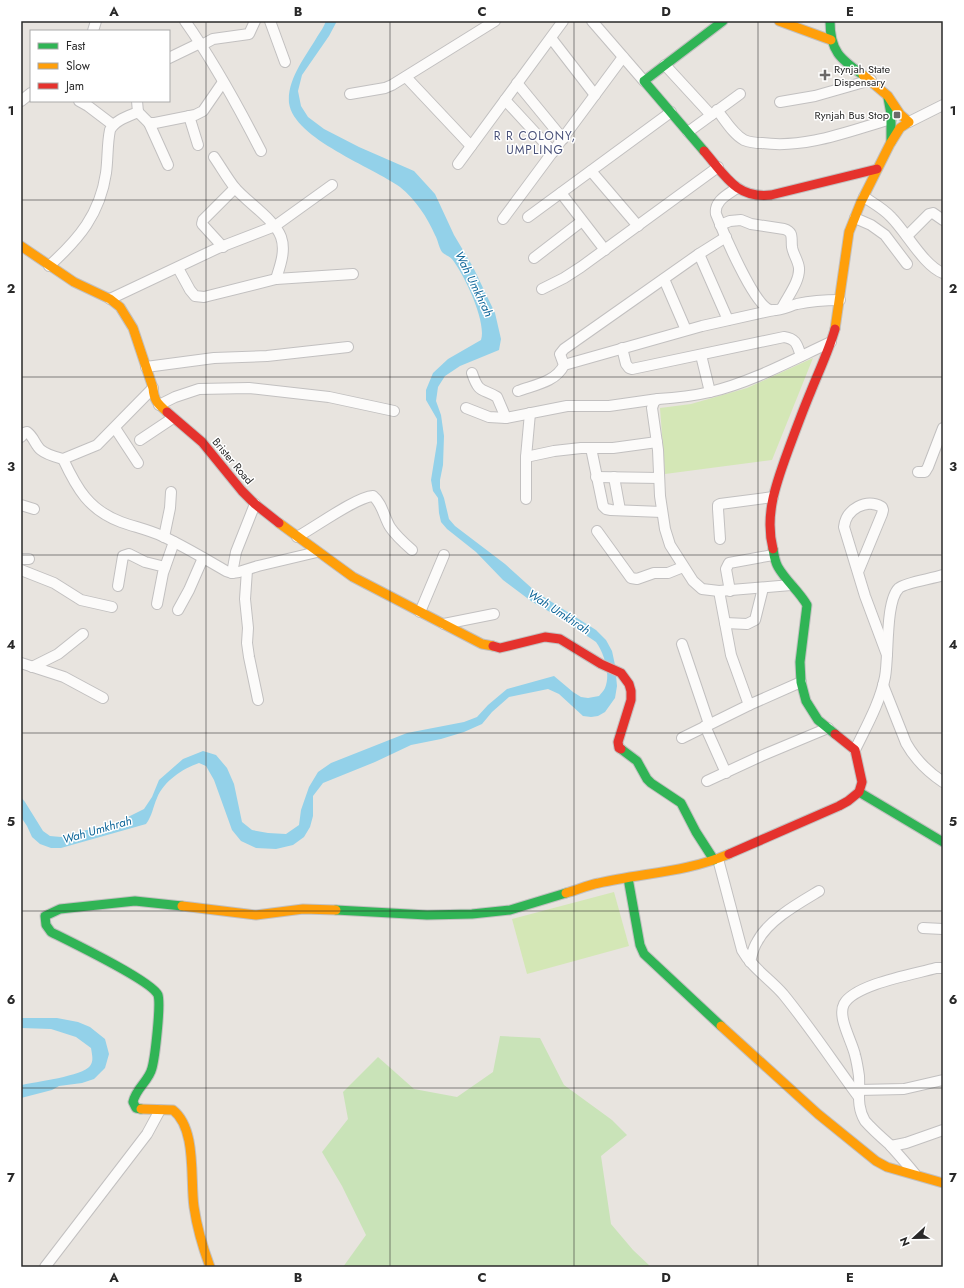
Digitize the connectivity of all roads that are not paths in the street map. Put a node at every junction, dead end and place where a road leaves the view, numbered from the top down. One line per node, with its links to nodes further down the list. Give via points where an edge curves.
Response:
1 (185, 21): 12 (street)
2 (255, 21): 12 (street, via 249,34)
3 (270, 21): 15 (street)
4 (495, 21): 17 (street)
5 (564, 21): 10 (street)
6 (592, 21): 13 (street)
7 (723, 21): 16 (street)
8 (779, 21): 11 (street)
9 (830, 21): 11 (street)
10 (551, 38): 21 (street); 25 (street)
11 (831, 40): 18 (street, via 842,58)
12 (201, 44): 14 (street); 20 (street)
13 (623, 57): 19 (street); 25 (street)
14 (170, 58)
15 (285, 62)
16 (665, 65): 19 (street); 35 (street)
17 (406, 77): 23 (street, via 385,88); 45 (street)
18 (871, 80): 26 (street); 31 (street, via 815,96)
19 (644, 81): 34 (street)
20 (223, 82): 36 (street, via 203,111); 46 (street)
21 (517, 83): 27 (street); 42 (street)
22 (30, 94): 28 (street)
23 (350, 94)
24 (740, 94): 35 (street)
25 (595, 95): 42 (street)
26 (888, 96): 37 (street); 38 (street)
27 (505, 100): 45 (street); 47 (street)
28 (21, 102)
29 (81, 102): 40 (street)
30 (137, 102): 33 (street)
31 (780, 102)
32 (943, 105): 38 (street)
33 (138, 112): 39 (street); 40 (street)
34 (671, 112): 41 (street); 53 (street)
35 (714, 113): 37 (street, via 744,140 778,145 807,142); 41 (street)
36 (190, 116): 39 (street); 44 (street)
37 (891, 120): 43 (street)
38 (909, 122): 43 (street, via 900,128)
39 (149, 123): 49 (street)
40 (112, 125): 75 (street, via 106,173 95,210 82,233)
41 (688, 132): 51 (street)
42 (563, 139): 47 (street)
43 (890, 144): 52 (street)
44 (198, 145)
45 (471, 146): 50 (street)
46 (261, 151)
47 (554, 152): 61 (street)
48 (214, 157): 55 (street)
49 (168, 164)
50 (458, 164)
51 (718, 167): 56 (street); 66 (street)
52 (878, 169): 56 (street, via 771,195 755,196); 58 (street)
53 (591, 171): 57 (street); 66 (street)
54 (332, 185): 65 (street)
55 (236, 188): 65 (street); 70 (street, via 203,220 202,224)
56 (737, 188): 64 (street, via 716,204)
57 (561, 193): 59 (street); 63 (street)
58 (864, 197): 60 (street); 67 (street, via 890,215)
59 (528, 217)
60 (854, 218): 74 (street, via 871,225 885,235); 83 (street, via 846,245)
61 (503, 219)
62 (943, 220): 67 (street, via 933,213 929,214)
63 (582, 221): 71 (street); 73 (street)
64 (720, 225): 68 (street); 84 (street, via 741,220 784,229 792,234 799,274)
65 (276, 226): 70 (street); 79 (street, via 283,244)
66 (638, 226): 71 (street)
67 (907, 236): 77 (street, via 930,266)
68 (726, 237): 72 (street); 84 (street, via 758,299 769,310)
69 (21, 246): 75 (street, Brister Road)
70 (223, 247): 76 (street)
71 (605, 250): 81 (street, via 572,274)
72 (700, 254): 80 (street); 85 (street)
73 (534, 258)
74 (907, 264)
75 (49, 266): 82 (street, Brister Road, via 74,282)
76 (178, 268): 79 (street, via 195,296 204,297); 82 (street)
77 (943, 273)
78 (353, 274): 79 (street)
79 (276, 279)
80 (664, 279): 86 (street); 92 (street, via 564,349 560,354)
81 (542, 289)
82 (110, 299): 93 (street, Brister Road, via 120,307 130,323)
83 (840, 300): 84 (street, via 823,300); 87 (street)
84 (778, 309): 85 (street)
85 (728, 320): 86 (street)
86 (686, 330): 89 (street)
87 (831, 342): 91 (street); 119 (street, via 805,405)
88 (348, 347): 93 (street, via 267,356 214,358)
89 (622, 348): 90 (street, via 626,364 632,369); 92 (street)
90 (701, 355): 91 (street, via 784,337 795,340); 97 (street)
91 (801, 356): 97 (street, via 734,385)
92 (564, 365): 96 (street, via 550,379)
93 (146, 367): 95 (street, Brister Road)
94 (472, 373): 104 (street, via 475,383 481,390 497,397)
95 (153, 388): 99 (street, Brister Road, via 154,398); 105 (street)
96 (518, 391)
97 (710, 392): 98 (street)
98 (658, 399): 102 (street, via 609,406 567,406); 109 (street, via 652,408)
99 (159, 405): 101 (street, via 199,389 249,388 329,397); 103 (street, Brister Road)
100 (466, 408): 104 (street, via 489,417)
101 (394, 411)
102 (530, 413): 104 (street); 111 (street)
103 (173, 418): 108 (street); 122 (street, Brister Road, via 202,442)
104 (506, 418)
105 (115, 428): 112 (street, via 97,445); 113 (street)
106 (943, 428): 114 (street, via 928,467 925,472)
107 (21, 437): 112 (street, via 27,432 32,435 41,450)
108 (140, 440)
109 (657, 442): 110 (street); 117 (street)
110 (591, 448): 111 (street, via 554,451); 116 (street)
111 (526, 457): 120 (street)
112 (62, 459): 127 (street, via 81,493 93,506 121,522)
113 (138, 463)
114 (918, 472)
115 (614, 477): 116 (street); 117 (street); 124 (street)
116 (596, 478): 124 (street, via 603,506 611,510)
117 (659, 478): 125 (street)
118 (171, 492): 127 (street)
119 (773, 497): 129 (street, via 718,505); 134 (street, via 769,521)
120 (526, 499)
121 (21, 504): 123 (street)
122 (255, 504): 128 (street, Brister Road); 141 (street, via 236,552)
123 (34, 509)
124 (620, 510): 125 (street)
125 (662, 512): 136 (street, via 668,539)
126 (597, 531): 136 (street, via 631,578 637,579)
127 (164, 537): 130 (street)
128 (297, 538): 131 (street, via 351,505 373,496 379,502 390,527); 132 (street, Brister Road)
129 (720, 539)
130 (174, 542): 135 (street); 137 (street)
131 (412, 550)
132 (317, 552): 139 (street); 151 (street, Brister Road, via 352,576)
133 (444, 555): 151 (street)
134 (774, 555): 143 (street, via 777,566); 147 (street, via 729,563 726,568)
135 (203, 558): 141 (street); 150 (street, via 190,590)
136 (683, 567): 146 (street, via 698,586 710,591)
137 (165, 568): 144 (street, via 126,554 123,556); 148 (street)
138 (21, 570): 149 (street, via 54,583 81,600)
139 (247, 570): 141 (street); 163 (street, via 247,643)
140 (858, 572): 140 (street, via 844,527 845,520 857,506 879,505 882,507 882,514); 157 (street)
141 (232, 573)
142 (943, 575): 157 (street, via 904,584 895,593)
143 (791, 585): 145 (street); 160 (street, via 803,598 807,609 800,662)
144 (118, 586)
145 (763, 588): 147 (street); 153 (street, via 755,620 747,624)
146 (719, 591): 147 (street); 153 (street)
147 (730, 591)
148 (157, 604)
149 (112, 607)
150 (178, 610)
151 (420, 612): 154 (street, Brister Road)
152 (494, 614): 154 (street)
153 (725, 623): 164 (street, via 730,654)
154 (444, 624): 174 (street, Brister Road, via 482,644 500,648 545,637 560,638 601,664 621,673 631,691 631,700 618,742 619,748 638,761 651,783 684,806 696,832)
155 (83, 634): 159 (street, via 58,654)
156 (682, 644): 165 (street)
157 (887, 655): 161 (street)
158 (21, 663): 159 (street)
159 (32, 667): 162 (street, via 64,677)
160 (801, 682): 164 (street); 166 (street, via 811,711)
161 (883, 685): 168 (street); 171 (street, via 910,751 927,770)
162 (103, 698)
163 (258, 700)
164 (749, 704): 165 (street)
165 (707, 725): 167 (street); 169 (street)
166 (828, 728): 168 (street); 169 (street)
167 (682, 738)
168 (855, 750): 172 (street, via 862,782)
169 (726, 773): 170 (street)
170 (707, 782)
171 (943, 782)
172 (859, 792): 173 (street); 174 (street, via 844,804)
173 (943, 842)
174 (716, 860): 175 (street); 179 (street, via 742,950)
175 (628, 878): 183 (street, via 598,883 510,910 472,914 427,915 302,909 256,915 136,901 89,905 52,912 45,916 44,920 51,932 138,978 156,993 159,1000 153,1065 133,1102 136,1108); 186 (street, via 640,945 644,954 714,1021 863,1151 887,1167)
176 (819, 892): 179 (street, via 784,913 766,929 756,942)
177 (923, 928): 178 (street)
178 (943, 929)
179 (750, 962): 182 (street, via 778,988 797,1011)
180 (943, 968): 182 (street, via 874,985 850,997 844,1004 842,1021 855,1055 859,1078)
181 (943, 1080): 182 (street, via 904,1089)
182 (858, 1093): 185 (street, via 858,1102 865,1120)
183 (160, 1110): 188 (street, via 147,1134); 189 (street, via 170,1109 177,1112 189,1137 198,1233)
184 (943, 1130): 185 (street)
185 (891, 1146): 186 (street)
186 (915, 1174): 187 (street)
187 (943, 1183)
188 (45, 1267)
189 (210, 1267)

